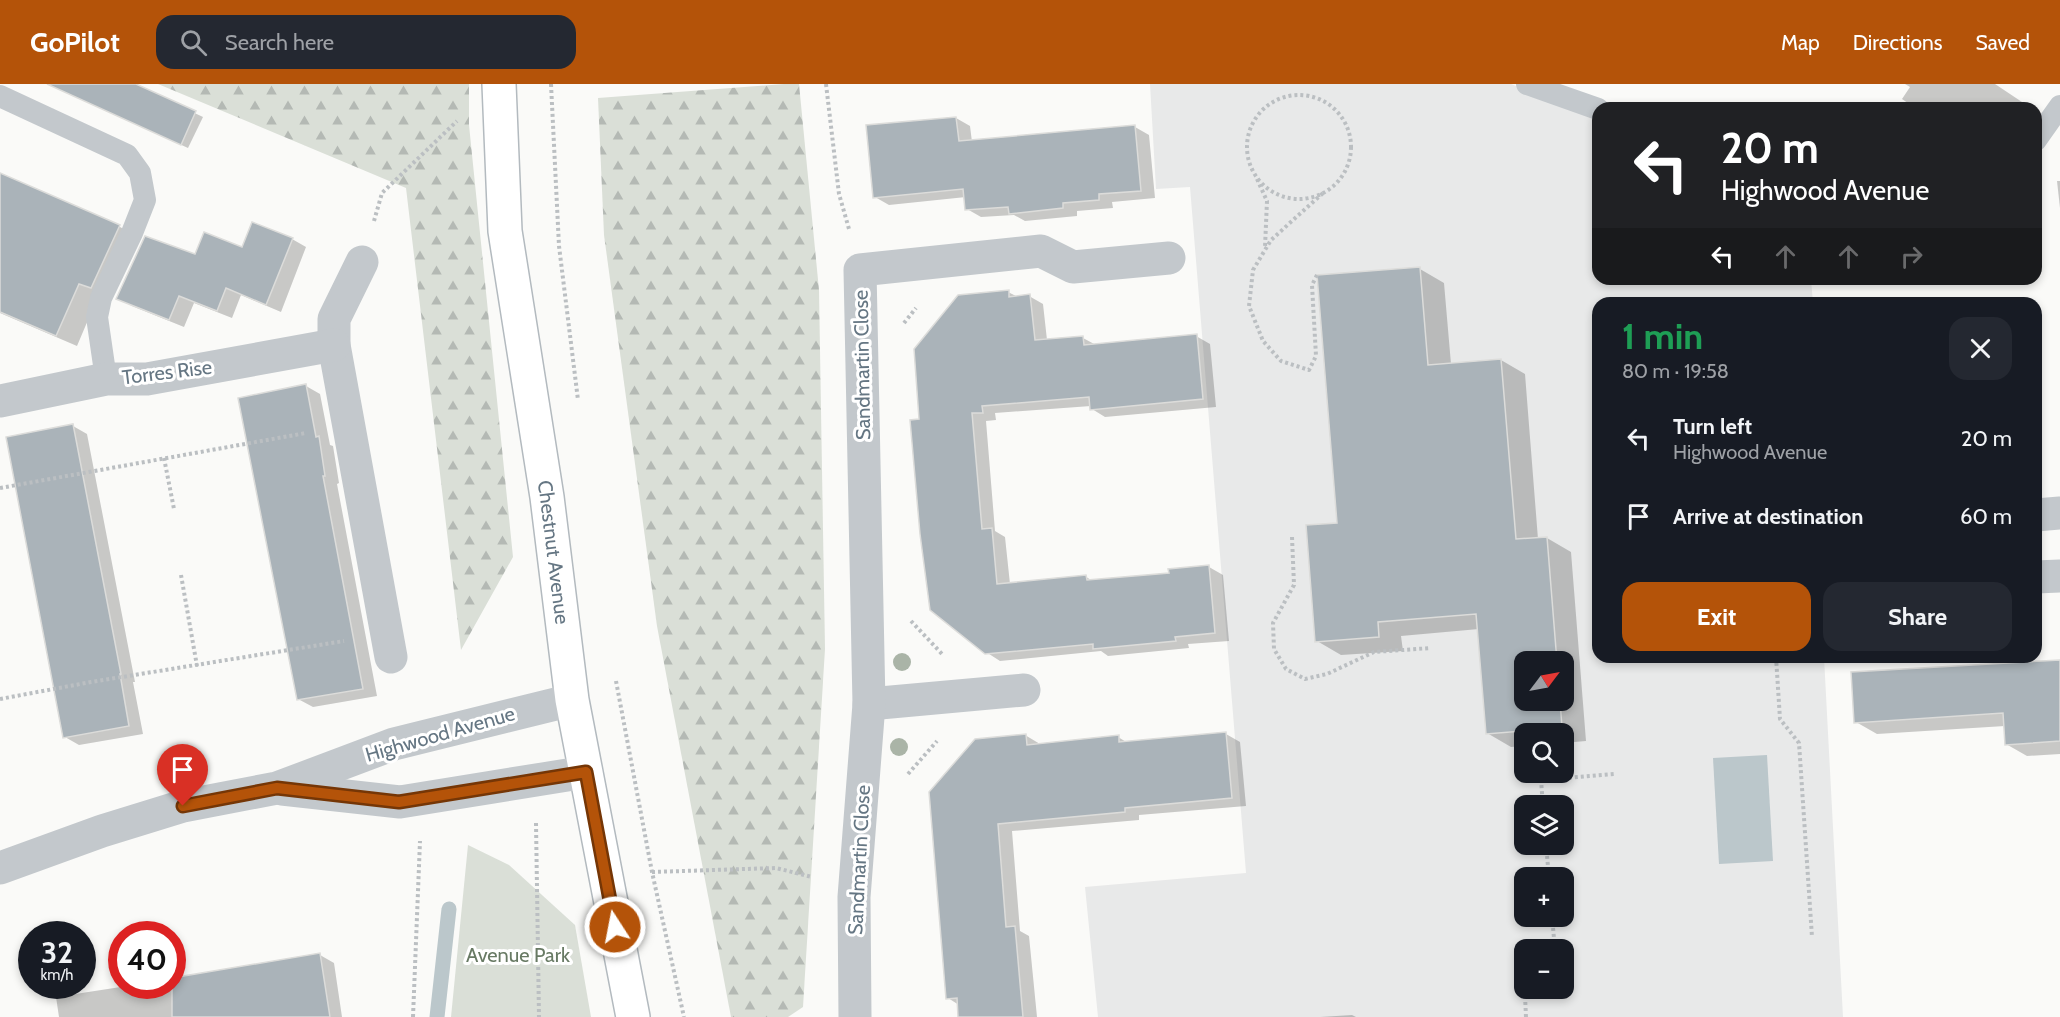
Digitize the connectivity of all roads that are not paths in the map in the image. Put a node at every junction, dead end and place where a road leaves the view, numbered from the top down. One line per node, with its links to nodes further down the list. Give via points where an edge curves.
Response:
1 (499, 84): 18 (street, Chestnut Avenue, via 506,231 547,497)
2 (1527, 84): 5 (lane)
3 (0, 96): 10 (lane, via 127,155 140,173 145,200 101,298 97,317)
4 (2060, 106): 6 (lane)
5 (1592, 107)
6 (2042, 132)
7 (1169, 258): 19 (street, Sandmartin Close, via 1073,267 1041,251 860,270)
8 (362, 262): 9 (street, via 334,320)
9 (334, 345): 10 (street, Torres Rise, via 147,379); 16 (street)
10 (106, 379): 11 (street, Torres Rise)
11 (0, 401)
12 (2060, 513): 13 (street)
13 (2042, 514)
14 (2060, 576): 15 (street)
15 (2042, 577)
16 (388, 644)
17 (1024, 690): 19 (street)
18 (572, 700): 20 (street, Chestnut Avenue); 21 (street, Highwood Avenue, via 394,744)
19 (869, 704): 24 (street, Sandmartin Close, via 854,887)
20 (586, 772): 21 (street, Highwood Avenue, via 399,802); 23 (street, Chestnut Avenue)
21 (277, 788): 22 (street, Highwood Avenue, via 183,806)
22 (0, 868)
23 (633, 1017)
24 (855, 1017)

